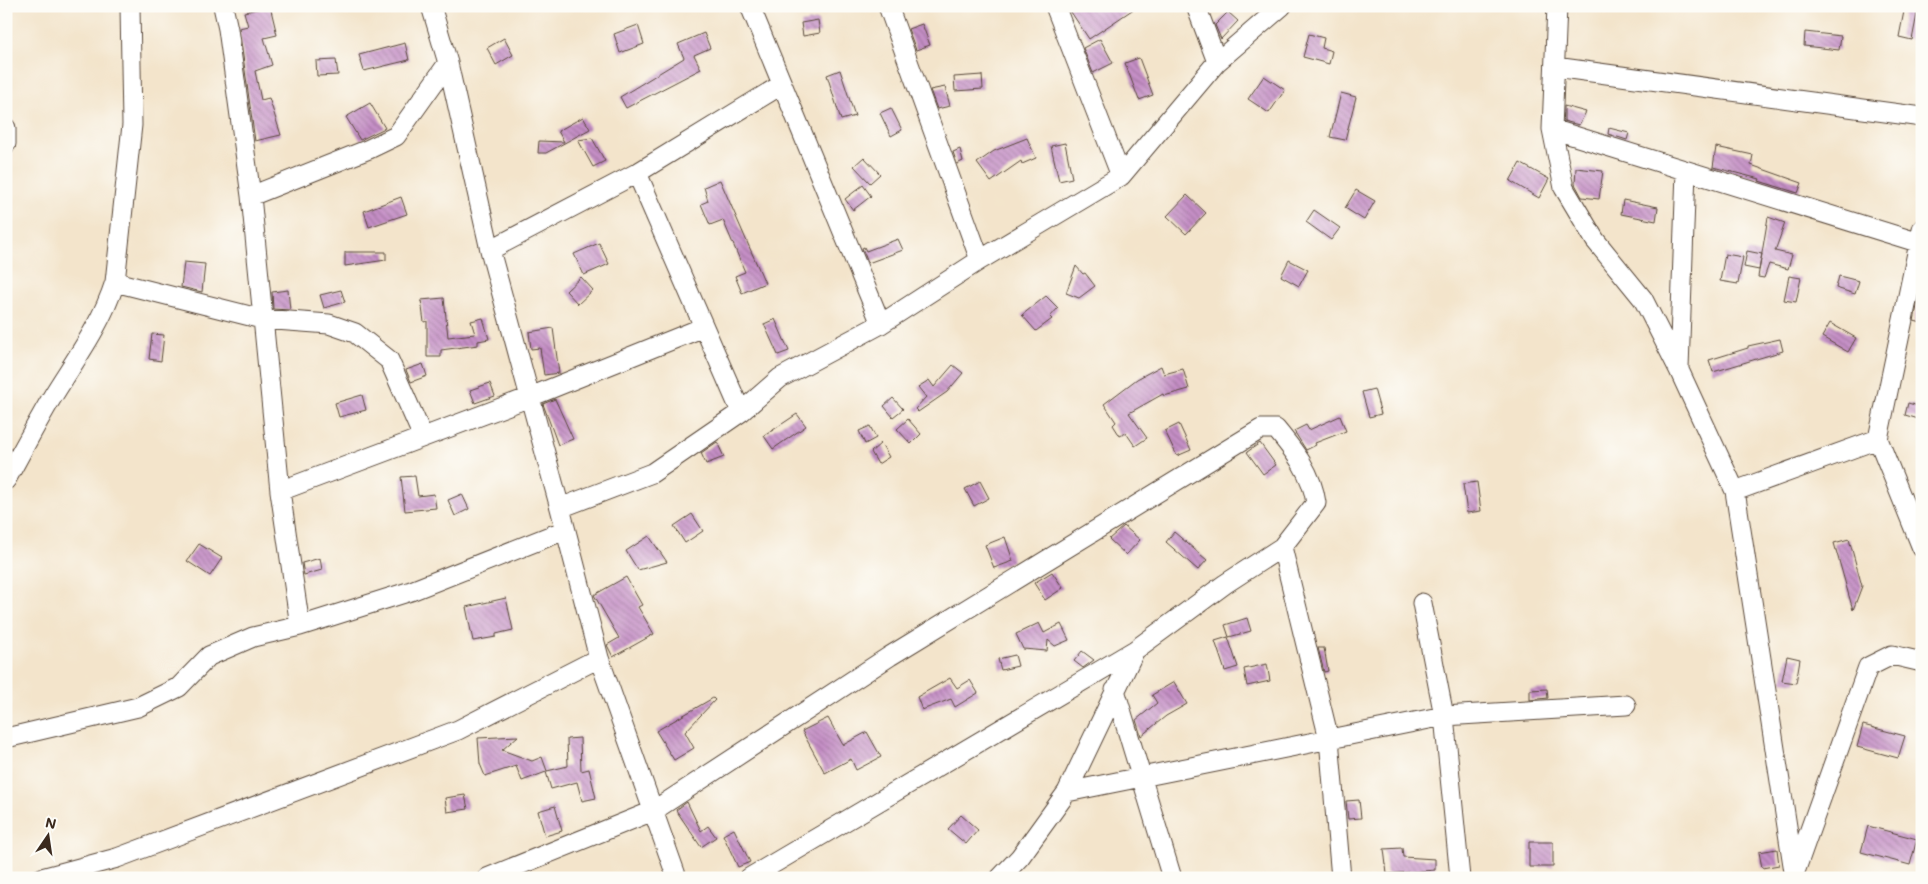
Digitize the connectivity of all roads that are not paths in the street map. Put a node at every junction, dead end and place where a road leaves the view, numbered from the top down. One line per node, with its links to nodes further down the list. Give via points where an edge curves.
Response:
1 (130, 6): 25 (street, via 132,125)
2 (223, 6): 21 (street)
3 (432, 6): 10 (street)
4 (750, 6): 13 (street)
5 (888, 6): 24 (street)
6 (1055, 6): 20 (street)
7 (1196, 6): 11 (street)
8 (1282, 6): 11 (street)
9 (1557, 6): 12 (street)
10 (448, 62): 21 (street, via 396,136 369,150); 23 (street)
11 (1217, 62): 20 (street)
12 (1555, 67): 14 (street); 16 (street)
13 (781, 85): 19 (street); 27 (street)
14 (1922, 117)
15 (6, 128): 17 (street)
16 (1552, 129): 18 (street); 29 (street, via 1564,188 1595,240 1642,299)
17 (6, 144)
18 (1686, 171): 22 (street); 29 (street)
19 (637, 173): 23 (street); 28 (street)
20 (1121, 176): 24 (street)
21 (251, 196): 26 (street)
22 (1921, 236): 33 (street)
23 (490, 250): 30 (street)
24 (980, 260): 27 (street)
25 (115, 282): 26 (street); 34 (street, via 108,304 90,338)
26 (262, 319): 32 (street, via 328,324 355,333 389,360); 35 (street)
27 (881, 324): 31 (street, via 780,378)
28 (704, 327): 30 (street); 31 (street)
29 (1679, 370): 36 (street)
30 (530, 397): 32 (street); 37 (street)
31 (741, 412): 37 (street, via 652,473)
32 (423, 437): 35 (street)
33 (1878, 439): 36 (street); 40 (street)
34 (6, 480)
35 (280, 491): 42 (street)
36 (1735, 491): 54 (street)
37 (560, 508): 38 (street)
38 (565, 530): 42 (street, via 410,591); 44 (street)
39 (1282, 547): 43 (street); 50 (street); 53 (street, via 1316,503 1314,486 1298,456 1276,428 1261,429 890,656)
40 (1922, 548)
41 (1422, 603): 48 (street)
42 (300, 626): 49 (street, via 253,637 209,656 179,687 138,707)
43 (1135, 650): 46 (street); 58 (street)
44 (598, 658): 53 (street); 55 (street, via 458,730 117,858)
45 (1922, 662): 54 (street, via 1892,655 1868,667)
46 (1115, 690): 51 (street); 52 (street)
47 (1626, 705): 48 (street)
48 (1444, 716): 50 (street); 62 (street)
49 (6, 738)
50 (1330, 739): 51 (street); 61 (street)
51 (1143, 777): 52 (street); 60 (street)
52 (1067, 792): 59 (street, via 1020,857)
53 (653, 811): 56 (street); 57 (street)
54 (1795, 875)
55 (42, 878)
56 (487, 878)
57 (676, 878)
58 (749, 878)
59 (1000, 878)
60 (1172, 878)
61 (1341, 878)
62 (1460, 878)

